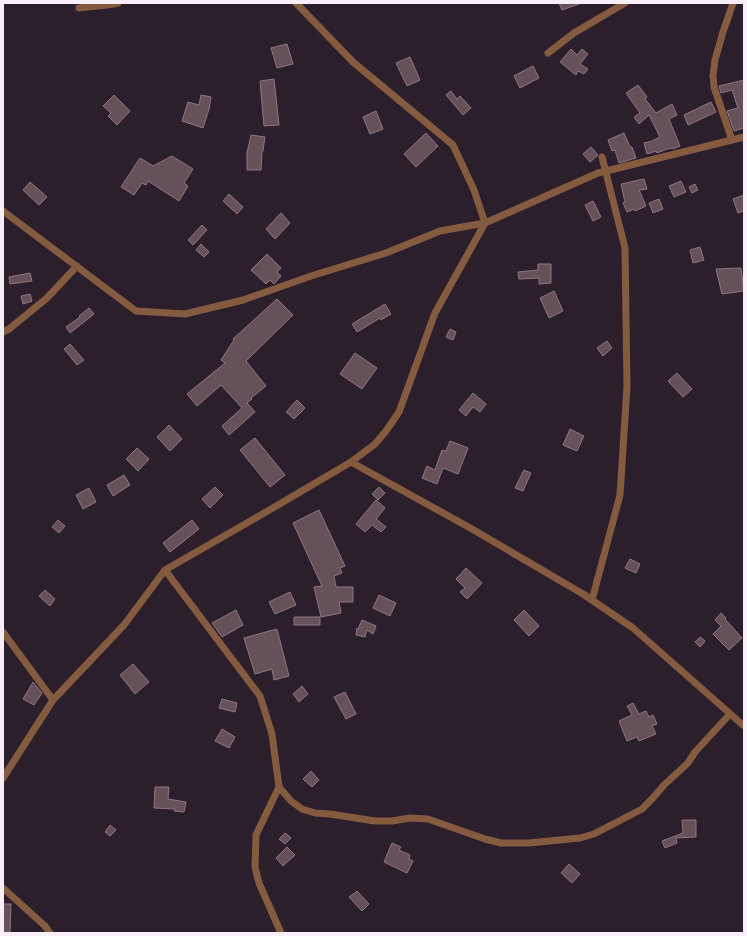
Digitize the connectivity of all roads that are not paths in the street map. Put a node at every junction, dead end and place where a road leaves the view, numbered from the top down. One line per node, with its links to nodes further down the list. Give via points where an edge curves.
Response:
1 (118, 3): 5 (street)
2 (296, 3): 12 (street, via 353,62 453,145 474,190)
3 (625, 3): 6 (street, via 574,33)
4 (733, 3): 8 (street, via 715,60 713,76 714,87)
5 (79, 8)
6 (548, 53)
7 (744, 137): 8 (street)
8 (732, 140): 10 (street)
9 (602, 157): 10 (street)
10 (606, 171): 12 (street); 17 (street, via 625,248 628,387 620,495)
11 (3, 211): 13 (street)
12 (485, 223): 13 (street, via 440,231 386,253 243,300 185,314 136,311); 15 (street, via 435,313 399,412 375,444)
13 (77, 266): 14 (street, via 46,298)
14 (3, 332)
15 (351, 462): 16 (street); 17 (street)
16 (165, 570): 19 (street, via 124,625); 23 (street, via 260,696 272,734)
17 (592, 600): 20 (street, via 633,628)
18 (3, 632): 19 (street)
19 (53, 700): 22 (street)
20 (730, 714): 21 (street); 23 (street, via 688,763 642,808 594,834 580,838 501,843 428,819 375,821 315,813 302,809)
21 (744, 726)
22 (3, 778)
23 (279, 787): 26 (street, via 256,835 255,867 258,883)
24 (3, 888): 25 (street)
25 (50, 933)
26 (281, 933)

